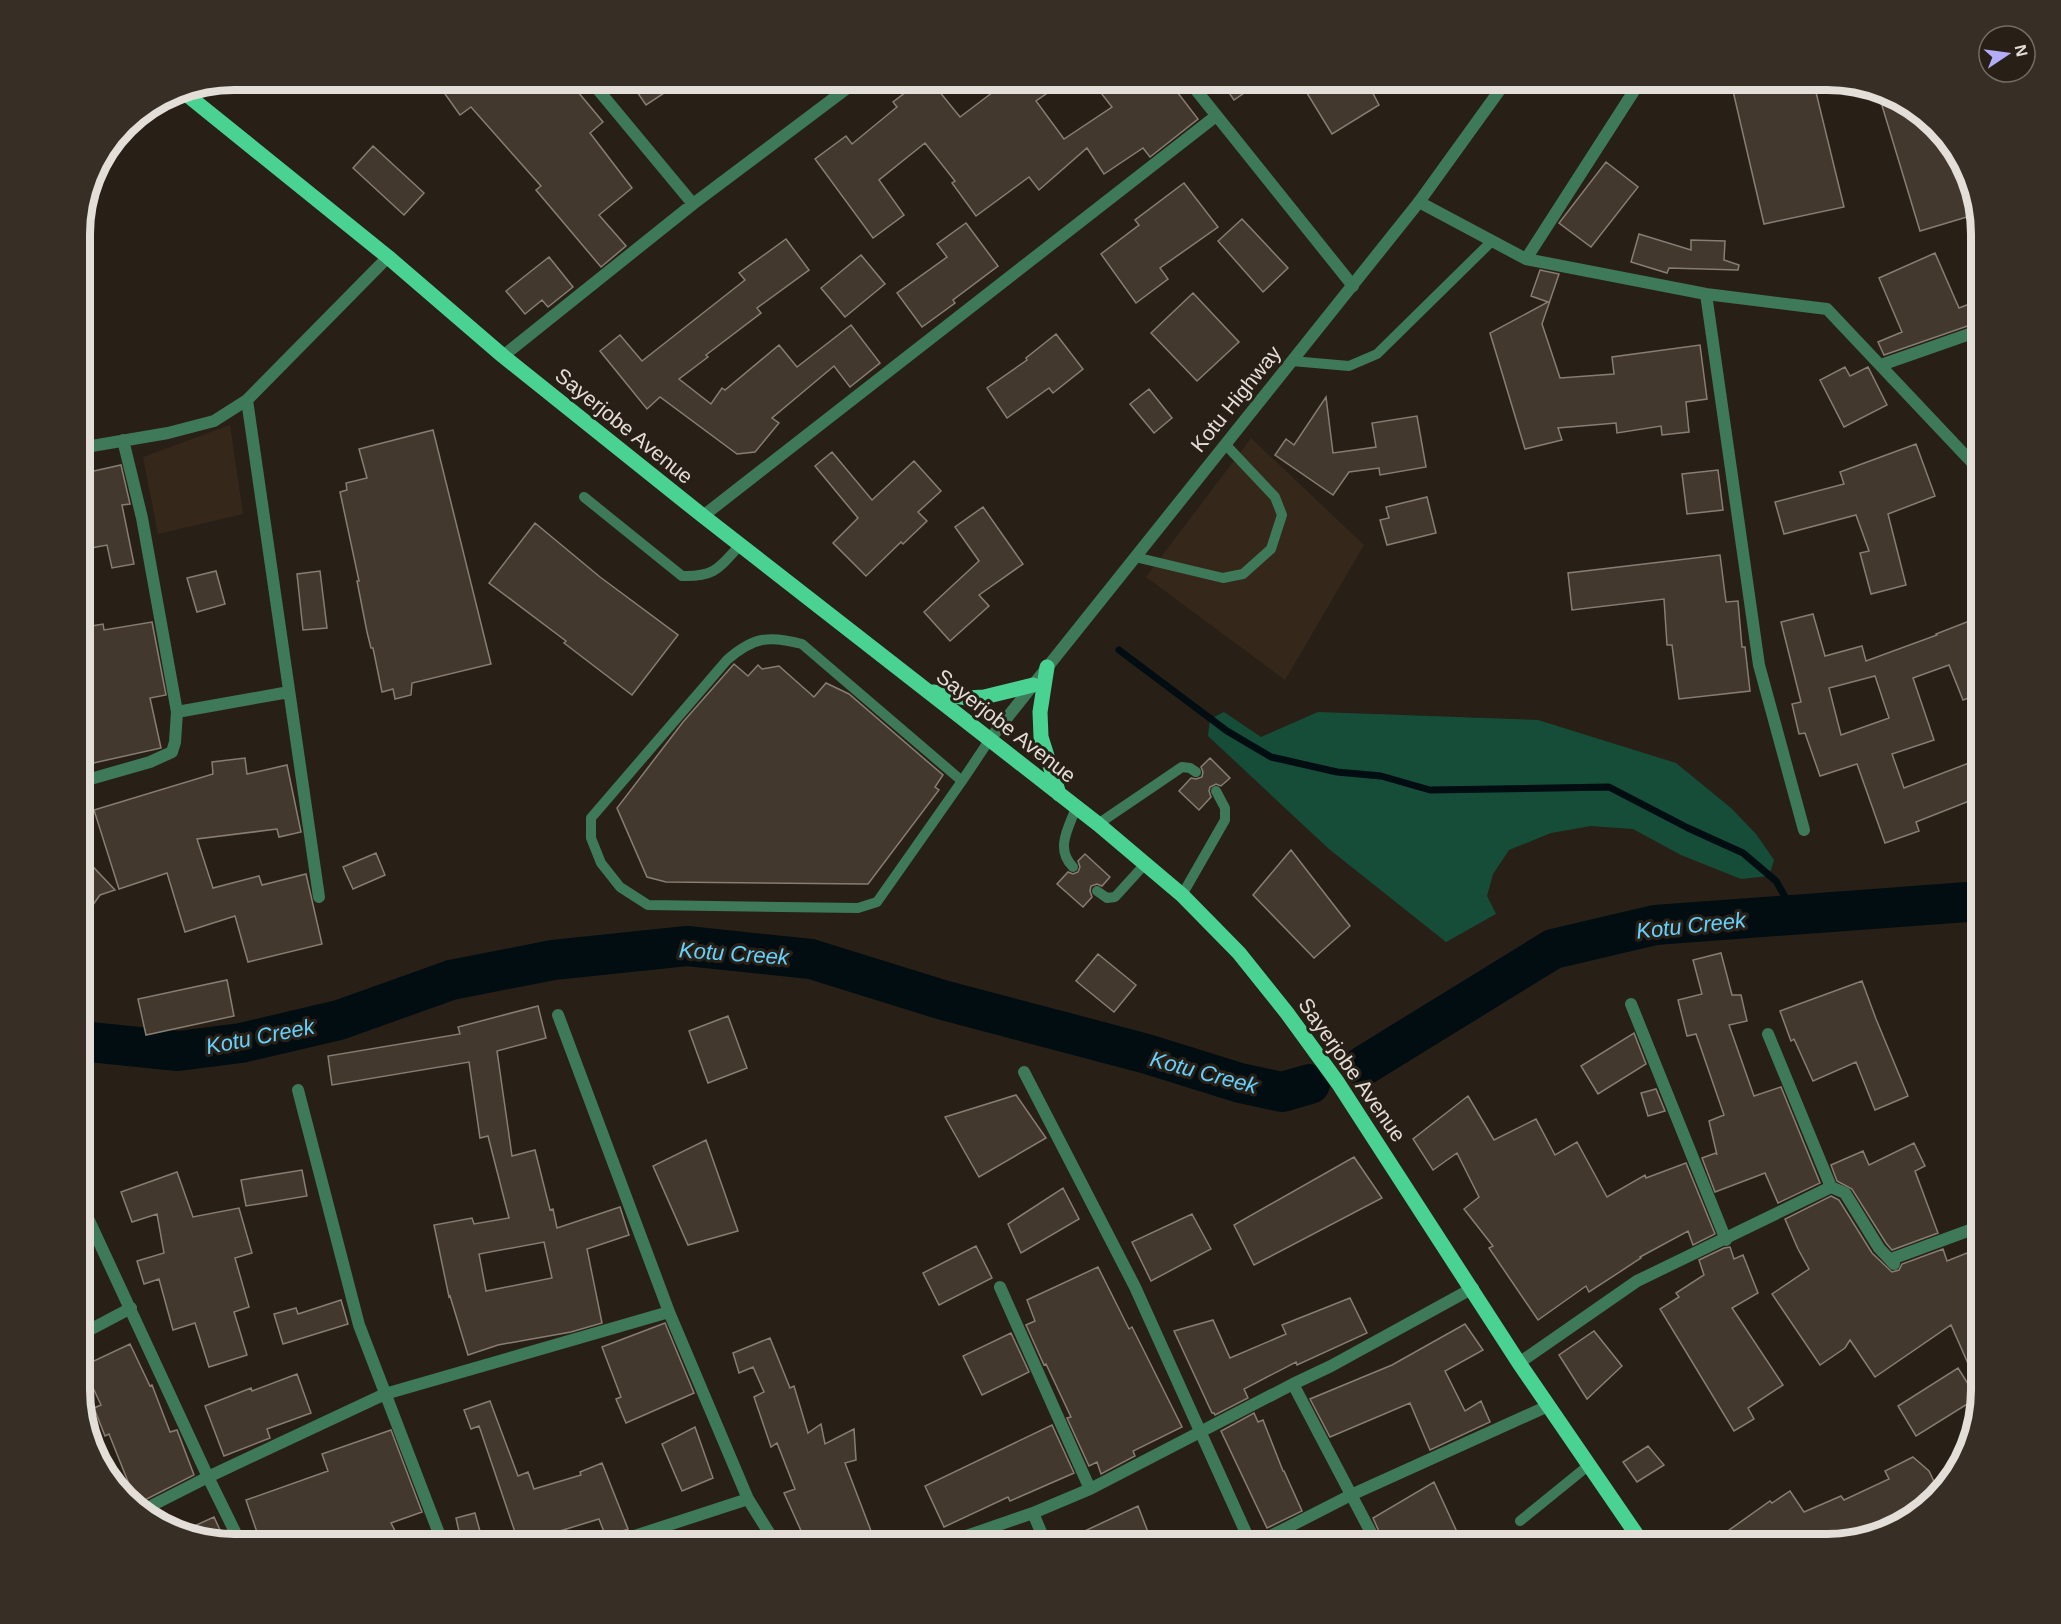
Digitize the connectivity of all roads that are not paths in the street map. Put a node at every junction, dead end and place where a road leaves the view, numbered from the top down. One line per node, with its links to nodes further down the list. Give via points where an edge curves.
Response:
1 (598, 90): 11 (street)
2 (836, 90): 7 (street)
3 (843, 90): 7 (street)
4 (1196, 90): 9 (street)
5 (1500, 90): 10 (street, Kotu Highway)
6 (1635, 90): 14 (street)
7 (839, 93): 11 (street)
8 (190, 97): 13 (main road, Sayerjobe Avenue)
9 (1216, 116): 15 (street); 27 (street)
10 (1419, 202): 12 (street); 15 (street, Kotu Highway)
11 (693, 204): 18 (street)
12 (1492, 241): 14 (street); 19 (lane, via 1377,354 1349,366)
13 (388, 257): 18 (main road, Sayerjobe Avenue); 21 (street)
14 (1526, 259): 16 (street)
15 (1353, 286): 19 (street, Kotu Highway)
16 (1706, 294): 20 (street, via 1827,309); 43 (street, via 1759,665)
17 (1971, 334): 20 (street)
18 (503, 356): 27 (main road, Sayerjobe Avenue)
19 (1292, 361): 23 (street, Kotu Highway)
20 (1881, 365): 25 (street)
21 (247, 400): 22 (street, via 214,421); 33 (street)
22 (123, 440): 24 (street); 34 (street)
23 (1225, 444): 29 (street, Kotu Highway); 29 (lane, via 1275,497 1282,516 1271,549 1244,574 1223,578)
24 (90, 446)
25 (1971, 460)
26 (584, 497): 28 (lane, via 682,576 700,577 717,570)
27 (703, 516): 28 (main road, Sayerjobe Avenue)
28 (740, 545): 32 (main road, Sayerjobe Avenue)
29 (1135, 557): 30 (street, Kotu Highway)
30 (1047, 667): 31 (street, Kotu Highway); 40 (main road, via 1040,712 1041,737)
31 (1033, 685): 32 (main road, via 967,698); 35 (street, Kotu Highway)
32 (928, 691): 35 (main road, Sayerjobe Avenue)
33 (289, 692): 34 (street); 48 (street)
34 (177, 712): 37 (street, via 172,752)
35 (990, 739): 38 (lane); 40 (main road, Sayerjobe Avenue)
36 (1196, 772): 42 (lane, via 1182,767)
37 (90, 779)
38 (962, 781): 38 (lane, via 877,902 858,908 648,905 620,887 601,863 591,838 591,818 727,660 742,646 765,639 802,644)
39 (1216, 791): 47 (lane, via 1225,808 1225,820)
40 (1059, 794): 41 (main road, Sayerjobe Avenue)
41 (1076, 808): 42 (main road, Sayerjobe Avenue); 45 (lane, via 1062,847 1065,859)
42 (1098, 824): 44 (main road, Sayerjobe Avenue)
43 (1804, 830)
44 (1146, 863): 46 (lane, via 1115,897 1107,898); 47 (main road, Sayerjobe Avenue)
45 (1073, 867)
46 (1097, 891)
47 (1182, 896): 59 (main road, Sayerjobe Avenue, via 1239,953 1294,1021)
48 (319, 897)
49 (1631, 1004): 57 (street)
50 (558, 1015): 61 (street)
51 (1768, 1034): 54 (street)
52 (1024, 1072): 67 (street, via 1135,1287)
53 (298, 1090): 65 (street, via 359,1325)
54 (1831, 1187): 55 (street, via 1845,1193 1879,1248 1894,1264 1894,1258); 57 (street)
55 (1971, 1230)
56 (90, 1233): 60 (street)
57 (1726, 1240): 63 (street, via 1637,1281)
58 (1000, 1287): 70 (street)
59 (1473, 1288): 63 (main road, Sayerjobe Avenue); 64 (street)
60 (131, 1308): 62 (street); 69 (street)
61 (669, 1312): 65 (street); 72 (street)
62 (90, 1330)
63 (1519, 1363): 66 (main road, Sayerjobe Avenue)
64 (1293, 1384): 67 (street); 71 (street)
65 (385, 1395): 69 (street); 77 (street)
66 (1548, 1406): 68 (main road, Sayerjobe Avenue); 71 (street)
67 (1200, 1432): 70 (street); 82 (street)
68 (1589, 1465): 75 (lane); 85 (main road, Sayerjobe Avenue)
69 (208, 1477): 73 (street); 76 (street)
70 (1090, 1489): 74 (street)
71 (1351, 1495): 83 (street); 84 (street)
72 (748, 1499): 78 (street); 79 (street)
73 (150, 1507)
74 (1033, 1513): 80 (street); 81 (street)
75 (1520, 1521)
76 (236, 1534)
77 (439, 1534)
78 (643, 1534)
79 (769, 1534)
80 (974, 1534)
81 (1042, 1534)
82 (1246, 1534)
83 (1277, 1534)
84 (1371, 1534)
85 (1636, 1534)

